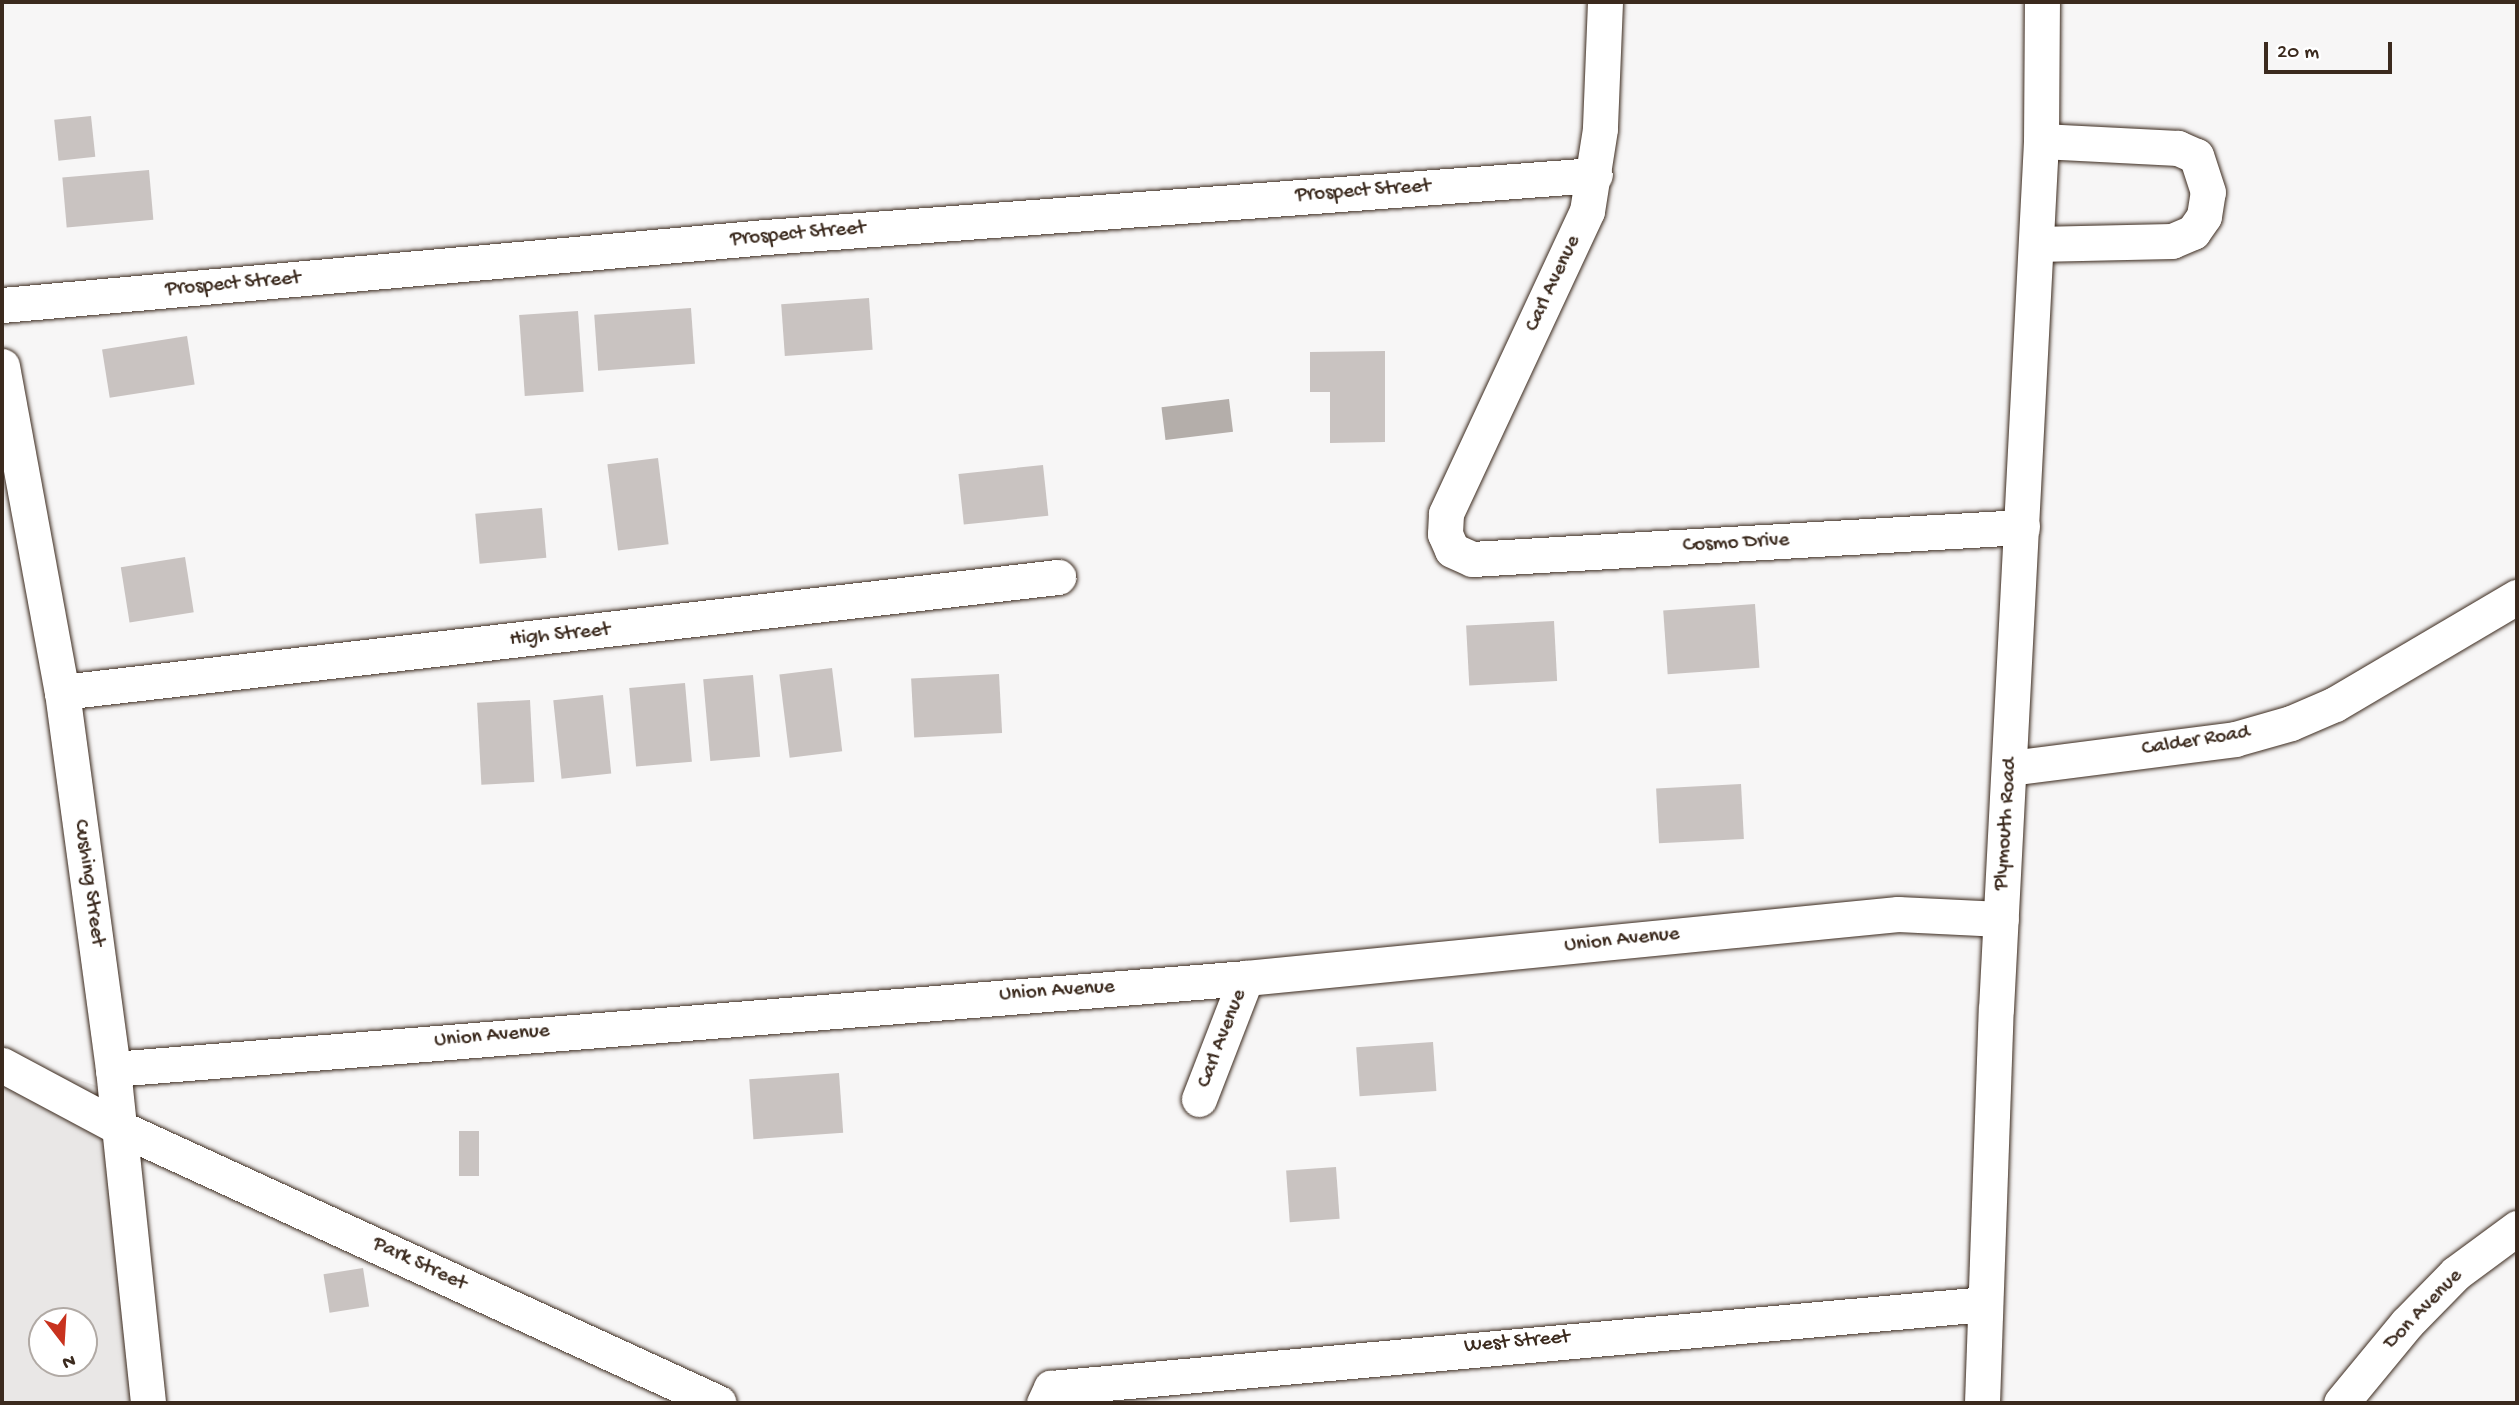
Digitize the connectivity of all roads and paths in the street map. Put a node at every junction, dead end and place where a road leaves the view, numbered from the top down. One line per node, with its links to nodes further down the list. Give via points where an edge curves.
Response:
1 (1605, 2): 4 (street, Carl Avenue)
2 (2042, 2): 3 (street, Plymouth Road)
3 (2041, 141): 5 (street, Plymouth Road); 5 (street, via 2178,148 2196,156 2208,192 2204,216 2193,232 2172,241)
4 (1595, 175): 6 (street, Prospect Street, via 766,237); 9 (street, Carl Avenue, via 1587,211 1446,514 1445,534)
5 (2036, 244): 8 (street, Plymouth Road)
6 (2, 305)
7 (2, 366): 12 (street, Cushing Street)
8 (2022, 527): 9 (street, Cosmo Drive, via 1472,559); 13 (street, Plymouth Road)
9 (1452, 550)
10 (1058, 577): 12 (street, High Street)
11 (2517, 597): 13 (street, Calder Road, via 2335,704 2291,723 2235,739)
12 (62, 692): 17 (street, Cushing Street)
13 (2010, 768): 14 (street, Plymouth Road)
14 (2001, 919): 15 (street, Union Avenue, via 1898,914); 21 (street, Plymouth Road)
15 (1247, 978): 17 (street, Union Avenue); 18 (street, Carl Avenue)
16 (2, 1065): 19 (street, Park Street)
17 (113, 1069): 19 (street, Cushing Street)
18 (1199, 1099)
19 (118, 1126): 23 (street, Cushing Street); 24 (street, Park Street)
20 (2517, 1228): 26 (street, Don Avenue, via 2456,1273 2407,1323)
21 (1984, 1304): 22 (street, West Street); 25 (street, Plymouth Road)
22 (1047, 1396)
23 (148, 1403)
24 (719, 1403)
25 (1982, 1403)
26 (2341, 1403)

